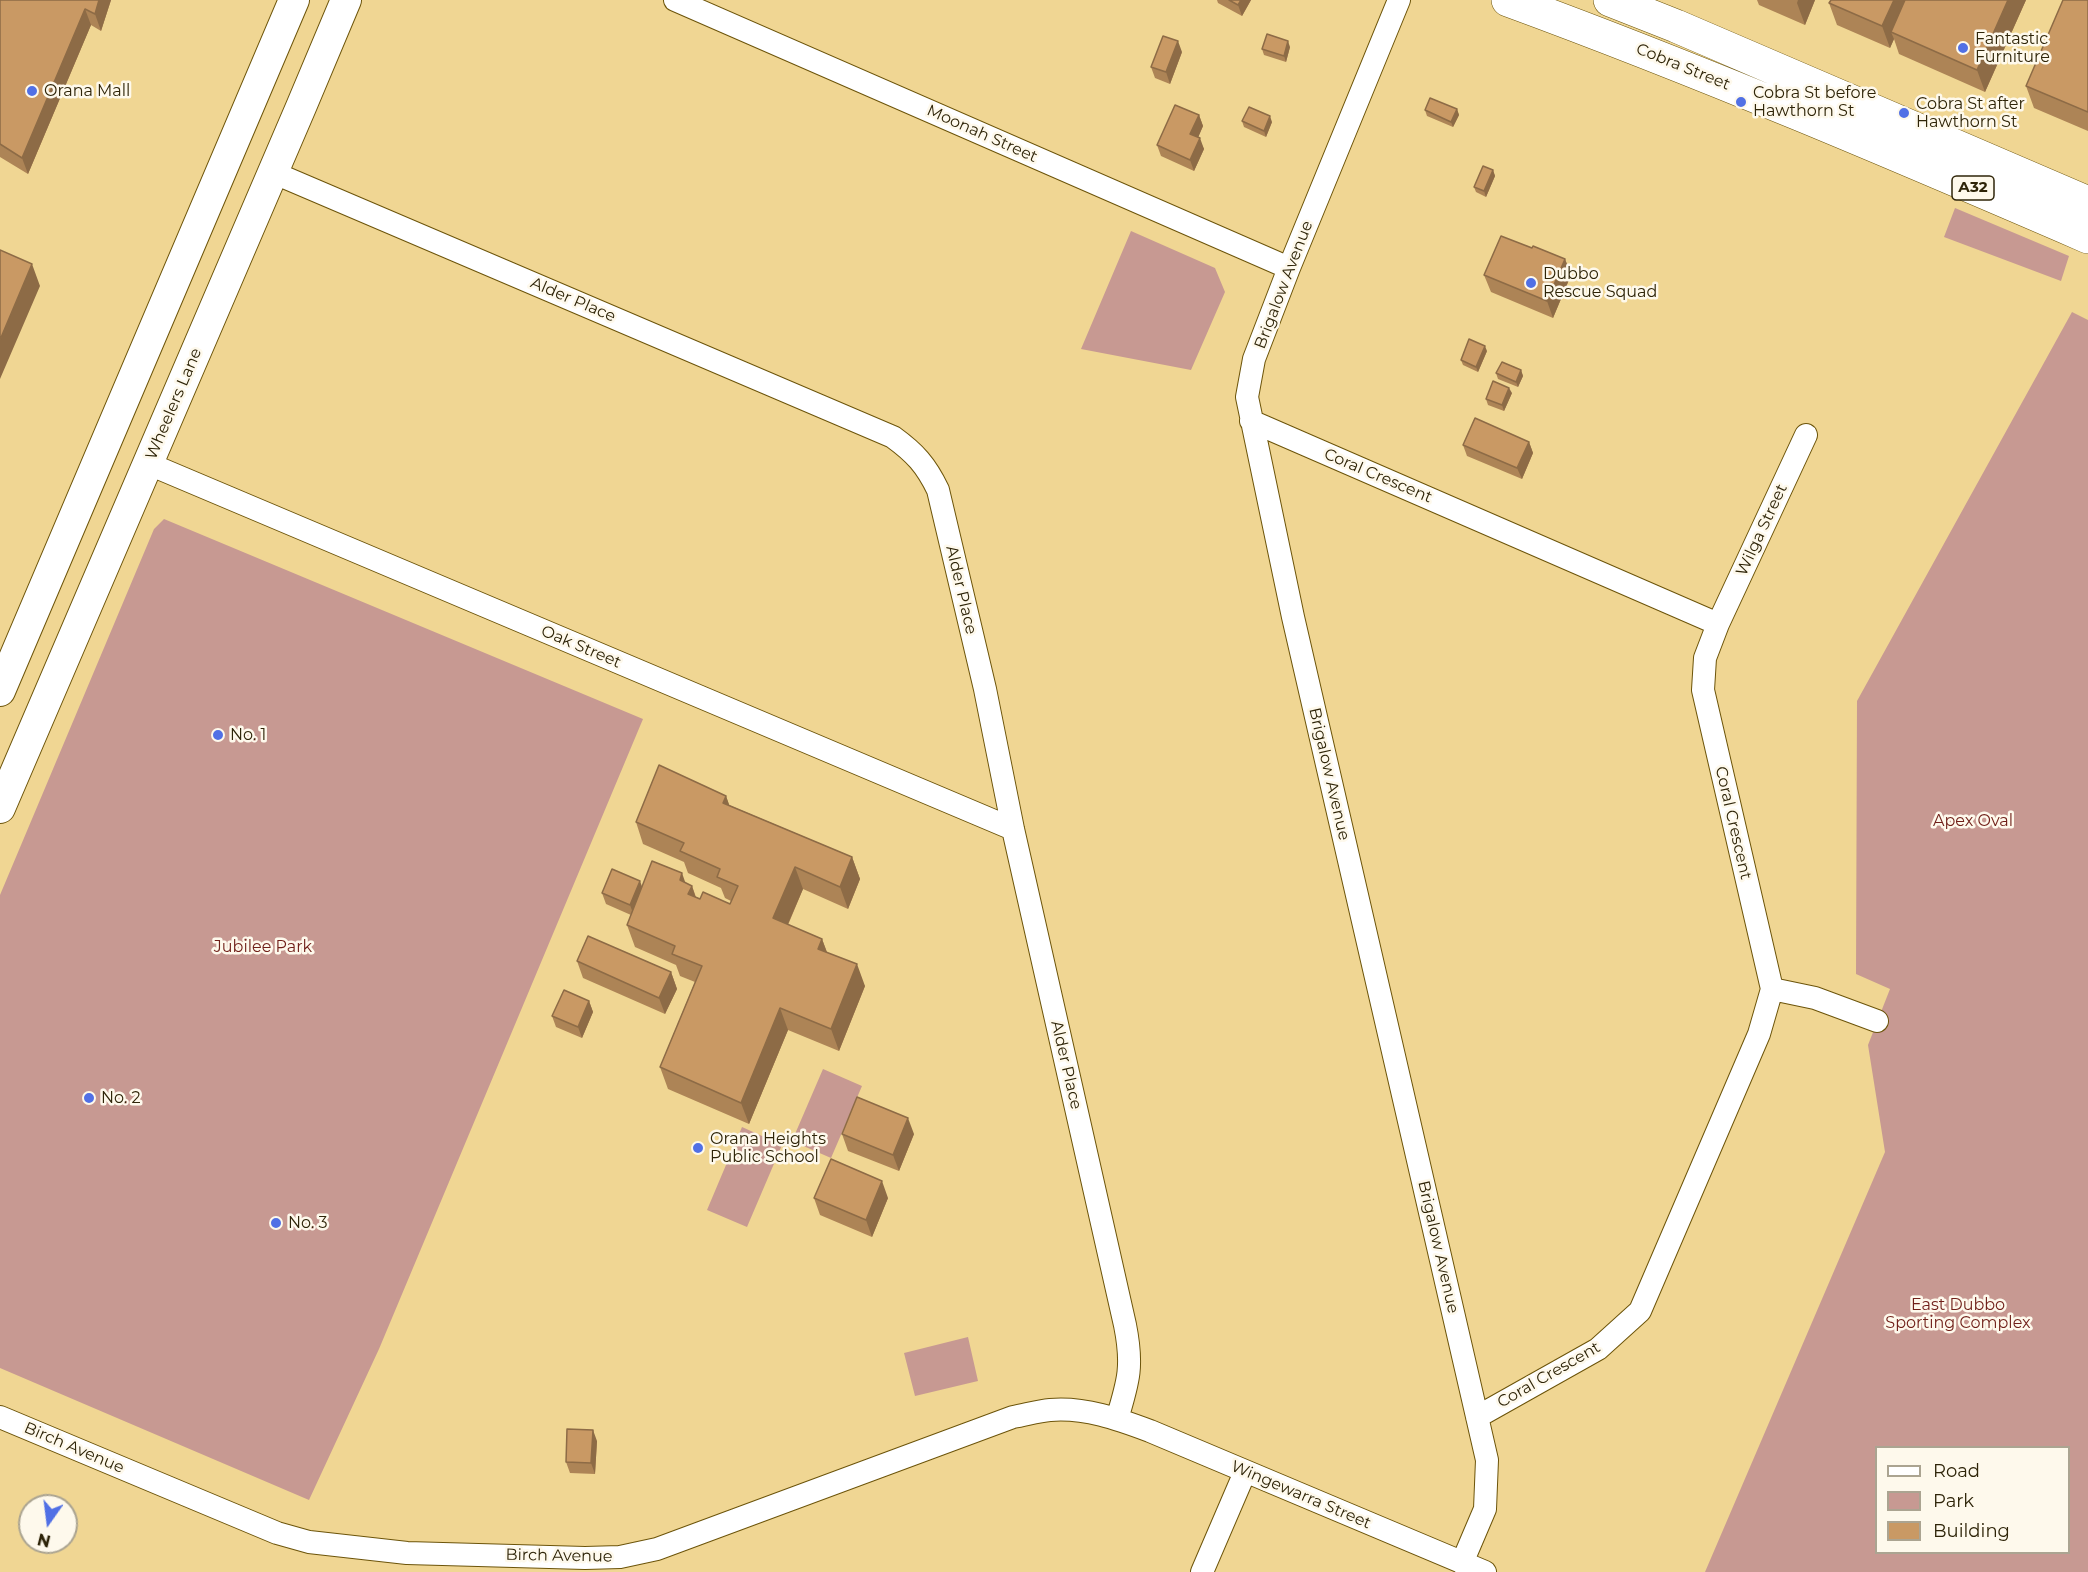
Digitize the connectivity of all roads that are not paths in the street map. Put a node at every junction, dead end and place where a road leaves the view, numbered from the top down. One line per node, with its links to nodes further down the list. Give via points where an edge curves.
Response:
1 (294, 0): 17 (main road)
2 (346, 0): 9 (main road, Wheelers Lane)
3 (675, 0): 12 (street, Moonah Street)
4 (1399, 0): 12 (street, Brigalow Avenue)
5 (1508, 0): 8 (highway, Cobra Street / A32)
6 (1610, 0): 7 (highway, Cobra Street / A32)
7 (1645, 6): 8 (street); 10 (highway, Cobra Street / A32)
8 (1629, 45): 11 (highway, Cobra Street / A32)
9 (272, 172): 15 (main road, Wheelers Lane); 19 (street, Alder Place, via 893,437 912,451 927,468 938,490)
10 (2088, 203)
11 (2088, 237)
12 (1289, 268): 13 (street, Brigalow Avenue, via 1254,359 1247,397)
13 (1251, 421): 16 (street, Coral Crescent); 23 (street, Brigalow Avenue)
14 (1806, 435): 16 (street, Wilga Street)
15 (149, 464): 18 (main road, Wheelers Lane); 19 (street, Oak Street)
16 (1718, 624): 20 (street, Coral Crescent, via 1705,658 1703,690)
17 (0, 691)
18 (0, 808)
19 (1013, 829): 24 (street, Alder Place, via 1130,1351 1129,1382)
20 (1772, 989): 21 (street, via 1815,998); 23 (street, Coral Crescent, via 1759,1034 1640,1311 1598,1349)
21 (1877, 1021)
22 (0, 1417): 26 (street, Birch Avenue, via 277,1533)
23 (1477, 1417): 27 (street, Brigalow Avenue, via 1487,1460 1485,1509)
24 (1117, 1419): 25 (street, Wingewarra Street); 26 (street, Birch Avenue, via 1084,1411 1050,1410 1013,1417 657,1549 620,1557)
25 (1245, 1472): 27 (street, Wingewarra Street); 28 (street)
26 (406, 1563)
27 (1462, 1563): 29 (street, Wingewarra Street)
28 (1202, 1572)
29 (1485, 1572)

